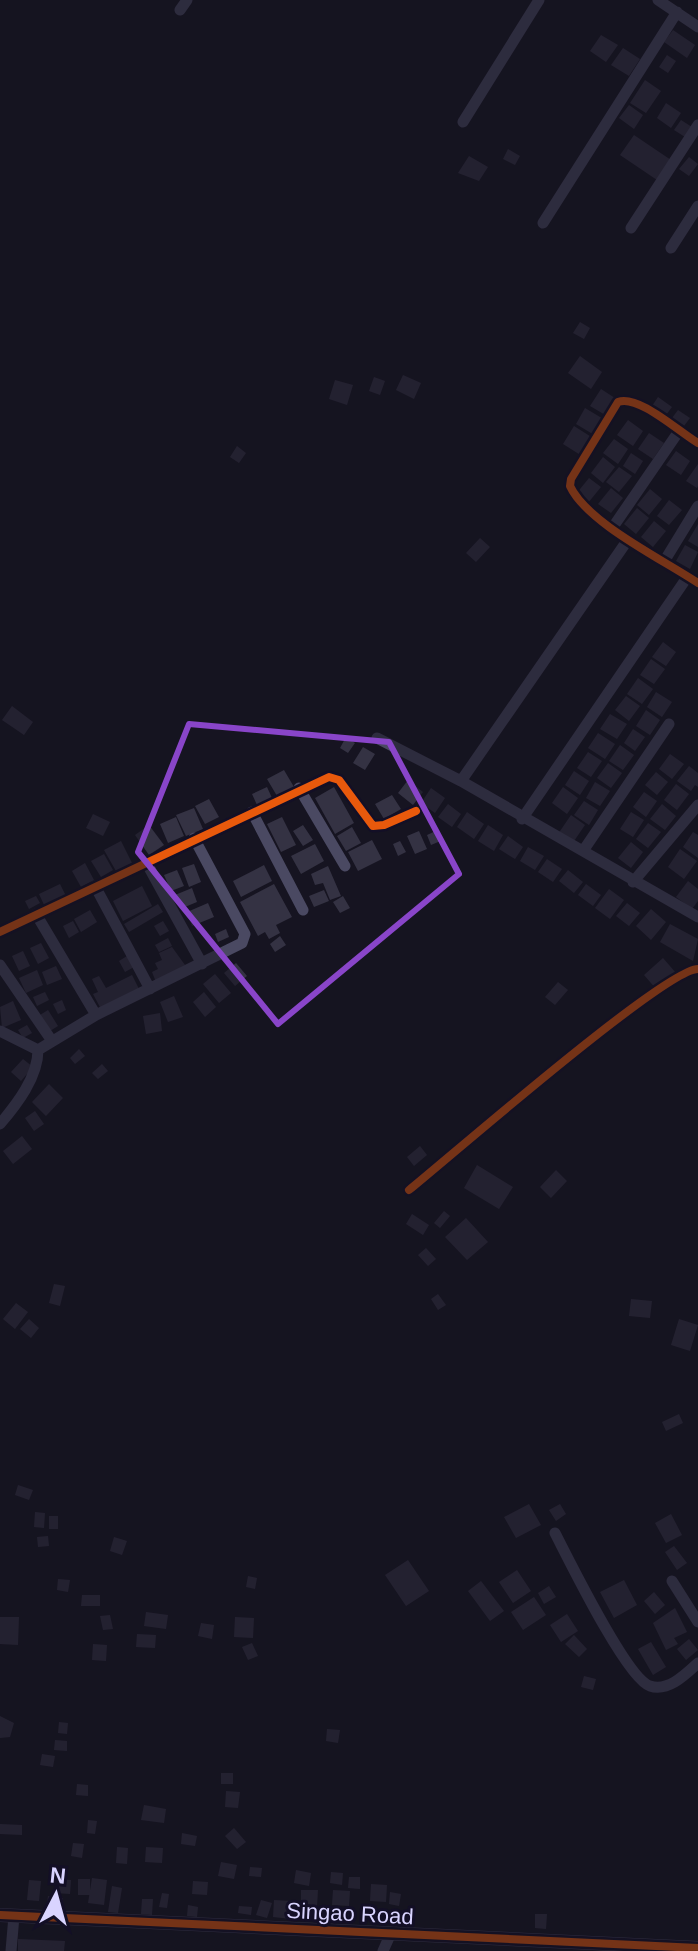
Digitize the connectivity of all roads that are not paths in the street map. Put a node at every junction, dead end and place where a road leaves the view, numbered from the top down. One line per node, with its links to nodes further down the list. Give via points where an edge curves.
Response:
1 (539, 0): 5 (street)
2 (658, 0): 3 (street)
3 (677, 12): 4 (street); 8 (street)
4 (698, 27)
5 (463, 122)
6 (698, 125): 9 (street)
7 (698, 206): 10 (street)
8 (543, 223)
9 (631, 228)
10 (671, 248)
11 (679, 431): 12 (street); 14 (street); 14 (street, via 637,402 618,402 570,482 583,503)
12 (698, 443)
13 (698, 506): 16 (street)
14 (613, 527): 15 (street)
15 (627, 541): 16 (street); 20 (street)
16 (665, 560): 17 (street)
17 (693, 580): 25 (street)
18 (669, 724): 27 (street)
19 (377, 738): 20 (street)
20 (461, 781): 25 (street)
21 (299, 788): 23 (street, via 337,778 373,826); 24 (street); 29 (street)
22 (698, 805): 30 (street)
23 (416, 811)
24 (252, 812): 26 (street); 32 (street)
25 (522, 819): 27 (street)
26 (194, 838): 28 (street); 36 (street, via 245,934 242,943)
27 (583, 851): 30 (street)
28 (146, 862): 31 (street); 36 (street)
29 (345, 866)
30 (633, 882): 34 (street)
31 (95, 886): 33 (street); 39 (street)
32 (303, 910)
33 (36, 914): 35 (street); 40 (street)
34 (697, 915)
35 (0, 932)
36 (202, 964): 39 (street)
37 (0, 965): 42 (street)
38 (698, 969): 45 (street, via 682,972 623,1014)
39 (150, 989): 40 (street)
40 (96, 1015): 42 (street)
41 (0, 1031): 43 (street)
42 (52, 1041): 43 (street)
43 (38, 1050): 44 (street, via 35,1070)
44 (0, 1124)
45 (409, 1190)
46 (555, 1533): 49 (street, via 642,1682 664,1686)
47 (672, 1581): 48 (street)
48 (698, 1622)
49 (698, 1663)
50 (7, 1916): 51 (street, Singao Road); 54 (street)
51 (391, 1933): 52 (street, Singao Road); 55 (street)
52 (648, 1948): 53 (street, Singao Road)
53 (698, 1948)
54 (11, 1951)
55 (383, 1951)

